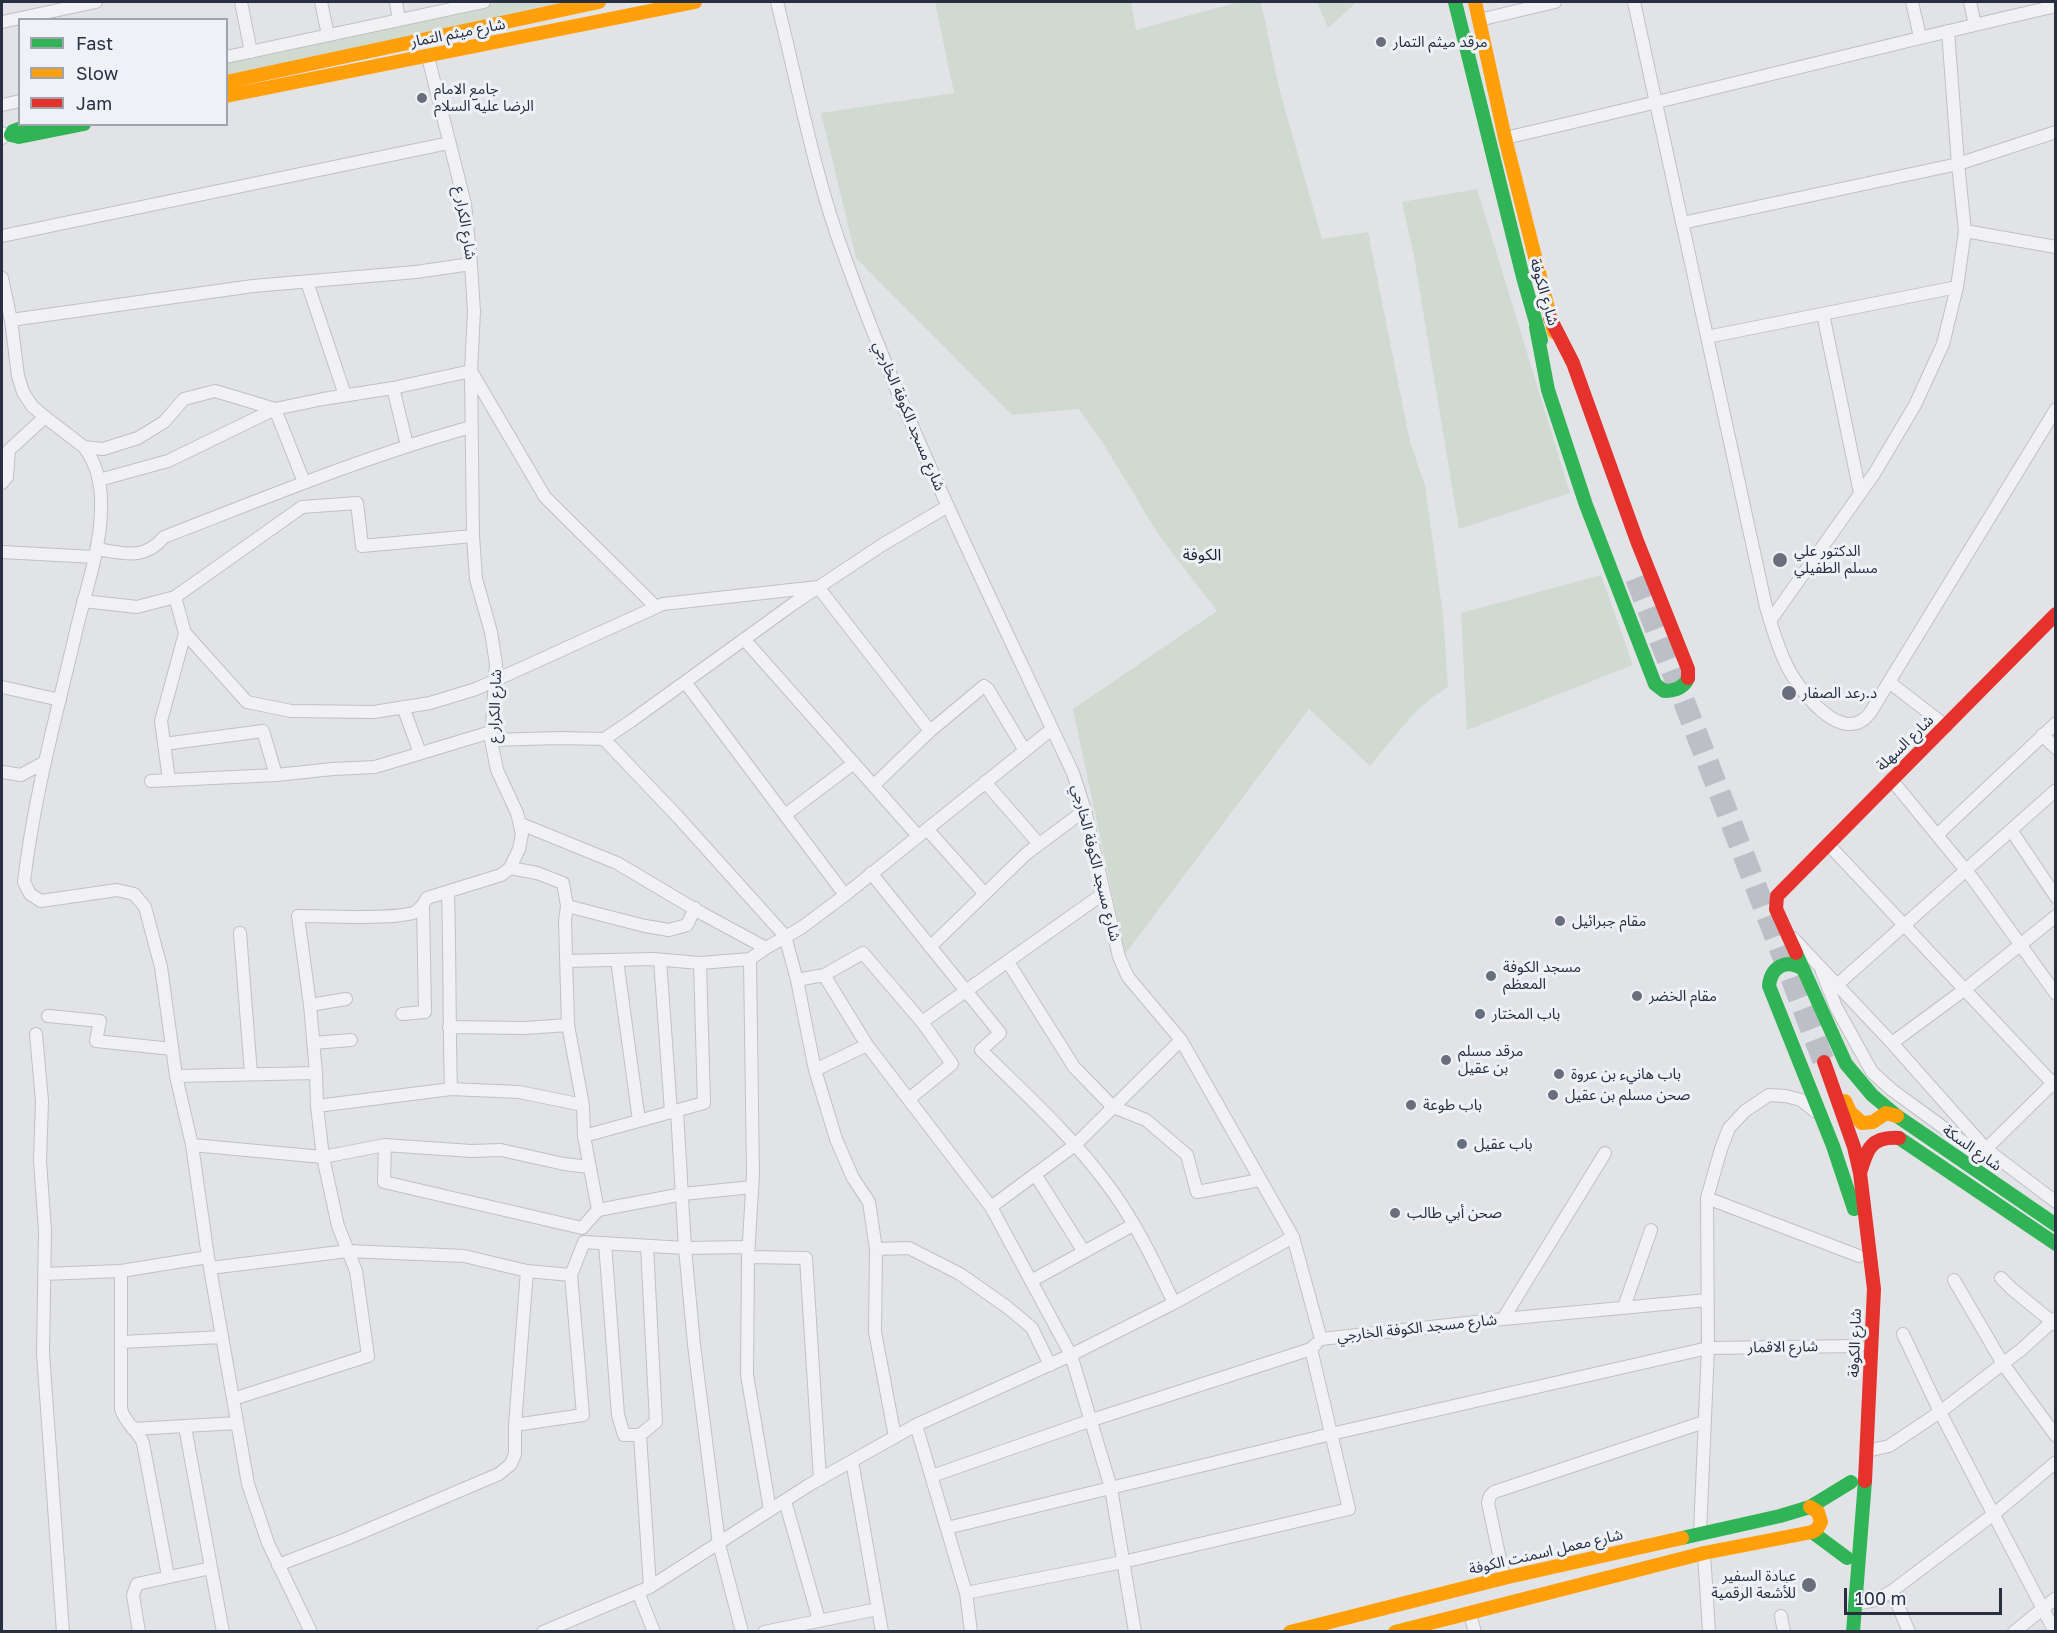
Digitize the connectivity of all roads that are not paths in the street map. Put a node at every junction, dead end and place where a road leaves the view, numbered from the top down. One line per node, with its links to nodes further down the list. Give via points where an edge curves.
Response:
1 (96, 2): 15 (street)
2 (241, 2): 24 (street)
3 (321, 2): 22 (street)
4 (396, 2): 17 (street)
5 (484, 2): 17 (street)
6 (599, 2): 27 (main road, شارع ميثم التمار)
7 (695, 2): 26 (main road, شارع ميثم التمار)
8 (777, 2): 66 (street, شارع مسجد الكوفة الخارجي, via 826,201 843,254 886,365)
9 (1455, 2): 50 (main road, شارع الكوفة)
10 (1475, 2): 18 (main road, شارع الكوفة)
11 (1555, 2): 18 (street)
12 (1634, 2): 30 (street)
13 (1912, 2): 23 (street)
14 (1970, 2): 20 (street)
15 (57, 6): 19 (street)
16 (2055, 6): 20 (street)
17 (399, 20): 22 (street)
18 (1479, 20): 36 (main road, شارع الكوفة)
19 (2, 22)
20 (1975, 24): 21 (street)
21 (1948, 31): 23 (street); 38 (street)
22 (328, 35): 24 (street)
23 (1920, 37): 30 (street)
24 (251, 52): 25 (street)
25 (228, 57)
26 (428, 57): 28 (main road, شارع ميثم التمار); 37 (street, شارع الكرار ع)
27 (228, 82)
28 (228, 96)
29 (18, 101): 31 (street)
30 (1656, 104): 36 (street); 39 (street)
31 (2, 105)
32 (25, 126): 35 (main road)
33 (74, 126): 35 (main road, via 19,137)
34 (2055, 132): 38 (street)
35 (4, 136)
36 (1504, 138): 48 (main road, شارع الكوفة)
37 (449, 142): 41 (street); 43 (street, شارع الكرار ع, via 465,204)
38 (1958, 164): 39 (street); 40 (street)
39 (1683, 223): 51 (street)
40 (1965, 231): 42 (street); 46 (street)
41 (2, 236)
42 (2055, 247)
43 (471, 264): 45 (street); 52 (street, شارع الكرار ع)
44 (2, 278): 49 (street)
45 (308, 282): 49 (street, via 253,286); 54 (street)
46 (1957, 287): 47 (street); 65 (street, via 1943,344 1915,405)
47 (1822, 314): 51 (street); 65 (street)
48 (1550, 318): 50 (main road, via 1573,363 1688,669 1686,684 1673,692 1655,684 1586,506 1548,390); 70 (main road, شارع الكوفة)
49 (11, 320): 57 (street, via 20,384 27,399)
50 (1536, 327): 71 (main road, شارع الكوفة)
51 (1707, 338): 77 (street)
52 (471, 371): 53 (street); 58 (street, شارع الكرار ع); 75 (street, via 544,497)
53 (393, 388): 54 (street); 59 (street)
54 (345, 395): 55 (street)
55 (275, 409): 60 (street, via 216,391 184,399 164,423 138,438 104,449); 62 (street, via 168,461); 63 (street)
56 (2055, 409): 82 (street)
57 (45, 417): 60 (street); 61 (street, via 9,450)
58 (471, 427): 59 (street); 67 (street, شارع الكرار ع)
59 (407, 445): 63 (street)
60 (84, 447): 62 (street)
61 (4, 467): 64 (street, via 6,477)
62 (99, 480): 69 (street, via 101,513)
63 (304, 482): 69 (street, via 164,537 148,552)
64 (2, 483)
65 (1860, 493): 77 (street)
66 (948, 506): 72 (street); 88 (street, شارع مسجد الكوفة الخارجي)
67 (473, 536): 73 (street, via 362,546 357,503 302,507); 80 (street, شارع الكرار ع, via 476,579 491,632)
68 (2, 552): 69 (street)
69 (95, 553): 74 (street)
70 (1632, 567)
71 (1627, 584)
72 (818, 587): 75 (street, via 663,604); 79 (street); 89 (street)
73 (175, 597): 74 (street, via 137,607); 78 (street)
74 (83, 601): 84 (street)
75 (656, 608): 80 (street)
76 (2055, 614): 87 (main road, شارع السهلة)
77 (1770, 621): 82 (street, via 1788,668 1801,688 1836,722 1852,725 1866,718)
78 (185, 633): 85 (street, via 247,702 302,711 374,712); 93 (street, via 161,721)
79 (744, 639): 81 (street); 98 (street)
80 (497, 678): 85 (street, via 476,689); 91 (street, شارع الكرار ع)
81 (685, 682): 92 (street); 108 (street)
82 (1889, 682): 87 (street)
83 (2, 687): 84 (street)
84 (60, 700): 97 (street)
85 (403, 707): 96 (street)
86 (2055, 723): 90 (street)
87 (1946, 726): 101 (main road, شارع السهلة)
88 (1052, 729): 95 (street); 107 (street, شارع مسجد الكوفة الخارجي)
89 (930, 731): 95 (street, via 984,686); 105 (street)
90 (2042, 735): 94 (street); 112 (street)
91 (491, 736): 92 (street); 96 (street); 109 (street, شارع الكرار ع, via 497,770)
92 (604, 739): 131 (street)
93 (164, 744): 100 (street, via 263,731); 102 (street)
94 (2055, 748)
95 (1024, 751): 104 (street)
96 (420, 753): 100 (street, via 375,767)
97 (45, 762): 99 (street, via 21,775); 162 (street, via 25,875 26,889 42,901 117,890 140,900 161,967)
98 (854, 763): 105 (street); 108 (street)
99 (2, 772)
100 (276, 775): 102 (street)
101 (1891, 779): 112 (street); 114 (main road, شارع السهلة)
102 (169, 780): 103 (street)
103 (151, 781)
104 (985, 782): 111 (street); 113 (street)
105 (874, 785): 111 (street)
106 (2055, 790): 110 (street)
107 (1085, 810): 113 (street); 119 (street, شارع مسجد الكوفة الخارجي)
108 (785, 815): 121 (street)
109 (521, 824): 115 (street, via 521,843); 126 (street, via 617,863)
110 (2011, 830): 116 (street); 123 (street)
111 (922, 832): 117 (street); 120 (street)
112 (1937, 835): 116 (street)
113 (1039, 844): 120 (street)
114 (1828, 844): 122 (main road, شارع السهلة); 128 (street)
115 (510, 868): 118 (street, via 501,875); 125 (street, via 564,882)
116 (1966, 871): 128 (street); 132 (street)
117 (871, 873): 121 (street); 133 (street)
118 (448, 892): 124 (street, via 427,898); 155 (street)
119 (1104, 893): 139 (street); 158 (street, شارع مسجد الكوفة الخارجي, via 1119,957 1128,976)
120 (985, 894): 133 (street)
121 (845, 895): 131 (street)
122 (1777, 896): 129 (main road, شارع السكة, via 1776,909)
123 (2055, 897)
124 (423, 905): 150 (street, via 415,912 399,916 298,916); 151 (street, via 425,1012)
125 (567, 906): 126 (street, via 669,930 687,925); 138 (street)
126 (695, 908): 134 (street)
127 (2055, 916): 132 (street)
128 (1904, 926): 145 (street); 146 (street)
129 (1786, 931): 141 (street); 142 (main road, شارع السكة)
130 (240, 933): 166 (street)
131 (785, 936): 134 (street); 144 (street)
132 (2020, 945): 146 (street); 148 (street)
133 (930, 947): 147 (street)
134 (765, 948): 135 (street)
135 (750, 959): 140 (street); 191 (street)
136 (617, 960): 137 (street); 138 (street); 177 (street)
137 (660, 960): 140 (street); 174 (street)
138 (566, 961): 154 (street)
139 (1008, 962): 147 (street); 173 (street, via 1074,1067)
140 (700, 963): 174 (street, via 704,1103)
141 (1819, 966): 145 (street); 182 (street, via 1836,1007 1872,1072 1892,1090)
142 (1803, 969): 175 (main road, شارع السكة, via 1846,1064 1872,1095); 176 (main road, via 1782,963 1771,974 1769,986)
143 (824, 975): 144 (street); 153 (street, via 863,953); 161 (street)
144 (797, 981): 164 (street)
145 (1838, 984): 160 (street)
146 (1964, 990): 160 (street); 168 (street)
147 (967, 992): 153 (street); 179 (street, via 1000,1033 981,1050)
148 (2055, 994)
149 (346, 999): 150 (street)
150 (310, 1005): 159 (street)
151 (402, 1014)
152 (48, 1016): 162 (street, via 100,1021 96,1041)
153 (922, 1022): 170 (street, via 952,1064)
154 (568, 1025): 155 (street); 171 (street)
155 (449, 1027): 169 (street)
156 (36, 1034): 216 (street, via 42,1101)
157 (351, 1040): 159 (street)
158 (1181, 1040): 173 (street); 190 (street, شارع مسجد الكوفة الخارجي)
159 (313, 1043): 165 (street)
160 (1892, 1043): 182 (street)
161 (867, 1045): 164 (street); 170 (street)
162 (172, 1049): 167 (street)
163 (1822, 1067): 175 (main road, via 1838,1084 1857,1121 1867,1124 1886,1113); 187 (main road, شارع الكوفة, via 1854,1147); 196 (main road, شارع الكوفة)
164 (815, 1070): 208 (street, via 836,1139 853,1178 869,1202)
165 (315, 1073): 166 (street); 172 (street)
166 (251, 1074): 167 (street)
167 (176, 1076): 180 (street)
168 (2054, 1084): 182 (street)
169 (451, 1089): 171 (street, via 519,1092); 172 (street)
170 (909, 1099): 195 (street)
171 (583, 1105): 178 (street)
172 (317, 1106): 184 (street)
173 (1113, 1107): 179 (street); 190 (street, via 1146,1120 1187,1155 1197,1192)
174 (674, 1111): 177 (street); 192 (street)
175 (1897, 1116): 186 (main road, شارع السكة)
176 (1822, 1117): 193 (street, via 1801,1101 1786,1096 1769,1095 1744,1111 1729,1128); 196 (main road)
177 (639, 1121): 178 (street)
178 (584, 1136): 185 (street)
179 (1075, 1144): 188 (street); 198 (street, via 1105,1180)
180 (192, 1145): 184 (street); 213 (street)
181 (385, 1145): 184 (street); 185 (street, via 501,1150); 200 (street, via 384,1182)
182 (1984, 1152): 186 (street); 194 (street)
183 (1605, 1153): 224 (street)
184 (323, 1157): 209 (street, via 338,1226)
185 (590, 1167): 197 (street)
186 (1969, 1167): 189 (street); 199 (main road, شارع السكة)
187 (1860, 1173): 189 (main road, via 1866,1151 1876,1140 1887,1136 1899,1138); 249 (main road, شارع الكوفة, via 1874,1289)
188 (1035, 1174): 195 (street); 211 (street)
189 (1959, 1179): 205 (main road)
190 (1260, 1180): 202 (street, شارع مسجد الكوفة الخارجي)
191 (752, 1186): 192 (street); 210 (street)
192 (683, 1194): 197 (street); 207 (street)
193 (1707, 1198): 212 (street); 221 (street)
194 (2055, 1202)
195 (991, 1207): 220 (street)
196 (1854, 1209): 212 (main road, شارع الكوفة)
197 (598, 1210): 200 (street)
198 (1133, 1225): 211 (street); 222 (street)
199 (2055, 1225)
200 (582, 1228): 203 (street)
201 (1651, 1230): 223 (street)
202 (1293, 1237): 222 (street); 228 (street, شارع مسجد الكوفة الخارجي)
203 (584, 1242): 204 (street); 217 (street)
204 (605, 1244): 206 (street); 246 (street, via 618,1415 624,1435)
205 (2055, 1244)
206 (647, 1246): 207 (street); 246 (street, via 656,1422)
207 (685, 1248): 210 (street); 263 (street)
208 (876, 1250): 235 (street, via 909,1248 960,1274 1032,1328); 248 (street, via 875,1332)
209 (348, 1251): 213 (street); 215 (street, via 464,1256); 236 (street, via 356,1271 368,1356)
210 (748, 1252): 253 (street, via 806,1258); 258 (street, via 747,1375)
211 (1084, 1252): 220 (street)
212 (1859, 1256): 230 (main road, شارع الكوفة)
213 (209, 1262): 214 (street); 227 (street)
214 (121, 1271): 216 (street); 229 (street)
215 (527, 1271): 217 (street); 241 (street)
216 (44, 1275): 284 (street, via 43,1353)
217 (571, 1275): 241 (street, via 584,1415)
218 (2001, 1278): 225 (street)
219 (1954, 1280): 234 (street)
220 (1031, 1281): 233 (street)
221 (1707, 1300): 223 (street, شارع مسجد الكوفة الخارجي); 231 (street)
222 (1174, 1303): 233 (street)
223 (1624, 1307): 224 (street, شارع مسجد الكوفة الخارجي)
224 (1503, 1319): 228 (street, شارع مسجد الكوفة الخارجي)
225 (2054, 1322): 234 (street)
226 (1903, 1334): 237 (street)
227 (222, 1337): 229 (street); 236 (street)
228 (1321, 1339): 232 (street)
229 (122, 1342): 244 (street, via 121,1409)
230 (1859, 1346): 231 (street, شارع الاقمار); 254 (main road, شارع الكوفة)
231 (1708, 1348): 239 (street); 245 (street, شارع الاقمار)
232 (1311, 1349): 238 (street); 245 (street)
233 (1071, 1355): 235 (street); 238 (street)
234 (2003, 1364): 237 (street); 247 (street)
235 (1050, 1365): 242 (street)
236 (233, 1399): 240 (street)
237 (1940, 1412): 249 (street, via 1889,1446); 259 (street)
238 (1092, 1420): 252 (street); 255 (street)
239 (1704, 1422): 262 (street); 270 (street, via 1494,1492 1488,1503)
240 (237, 1423): 243 (street); 267 (street, via 254,1504)
241 (516, 1425): 267 (street, via 515,1454 511,1464 499,1474)
242 (916, 1425): 248 (street); 252 (street)
243 (184, 1427): 244 (street); 268 (street)
244 (134, 1429): 269 (street, via 145,1449)
245 (1331, 1434): 255 (street, شارع الاقمار); 266 (street, via 1349,1509)
246 (640, 1435): 272 (street)
247 (2055, 1436)
248 (895, 1437): 250 (street)
249 (1867, 1451): 277 (main road, شارع الكوفة)
250 (852, 1461): 253 (street); 280 (street)
251 (2055, 1462): 259 (street)
252 (932, 1476): 260 (street)
253 (820, 1479): 256 (street)
254 (1851, 1482): 257 (main road, شارع معمل اسمنت الكوفة); 265 (main road, شارع الكوفة)
255 (1111, 1488): 260 (street, شارع الاقمار); 266 (street)
256 (785, 1501): 258 (street); 283 (street)
257 (1810, 1507): 261 (main road, via 1818,1512 1821,1522); 262 (main road, شارع معمل اسمنت الكوفة)
258 (770, 1510): 263 (street)
259 (1994, 1514): 273 (street); 279 (street)
260 (947, 1528): 275 (street)
261 (1812, 1532): 264 (main road); 265 (main road)
262 (1700, 1533): 270 (main road, شارع معمل اسمنت الكوفة)
263 (719, 1544): 272 (street); 290 (street)
264 (1704, 1553): 278 (main road); 298 (street)
265 (1847, 1558): 300 (main road, شارع الكوفة)
266 (1124, 1562): 275 (street); 294 (street)
267 (279, 1565): 287 (street)
268 (211, 1568): 269 (street); 286 (street)
269 (168, 1576): 285 (street, via 134,1587)
270 (1501, 1579): 271 (main road, شارع معمل اسمنت الكوفة); 278 (main road, via 1494,1590)
271 (1471, 1586): 281 (main road, via 1480,1600); 295 (main road, شارع معمل اسمنت الكوفة)
272 (650, 1587): 274 (street)
273 (1892, 1591): 277 (street, via 1876,1600); 302 (street)
274 (638, 1592): 288 (street); 289 (street)
275 (966, 1593): 293 (street)
276 (2055, 1598): 279 (street)
277 (1855, 1604): 301 (main road, شارع الكوفة)
278 (1504, 1605): 281 (main road)
279 (2043, 1608): 303 (street); 304 (street)
280 (878, 1609): 283 (street); 292 (street)
281 (1473, 1613): 296 (main road); 297 (street)
282 (1781, 1616): 299 (street)
283 (819, 1620): 291 (street)
284 (63, 1632)
285 (139, 1632)
286 (223, 1632)
287 (311, 1632)
288 (543, 1632)
289 (654, 1632)
290 (742, 1632)
291 (764, 1632)
292 (882, 1632)
293 (970, 1632)
294 (1135, 1632)
295 (1290, 1632)
296 (1395, 1632)
297 (1475, 1632)
298 (1708, 1632)
299 (1784, 1632)
300 (1841, 1632)
301 (1853, 1632)
302 (1909, 1632)
303 (2014, 1632)
304 (2055, 1632)

